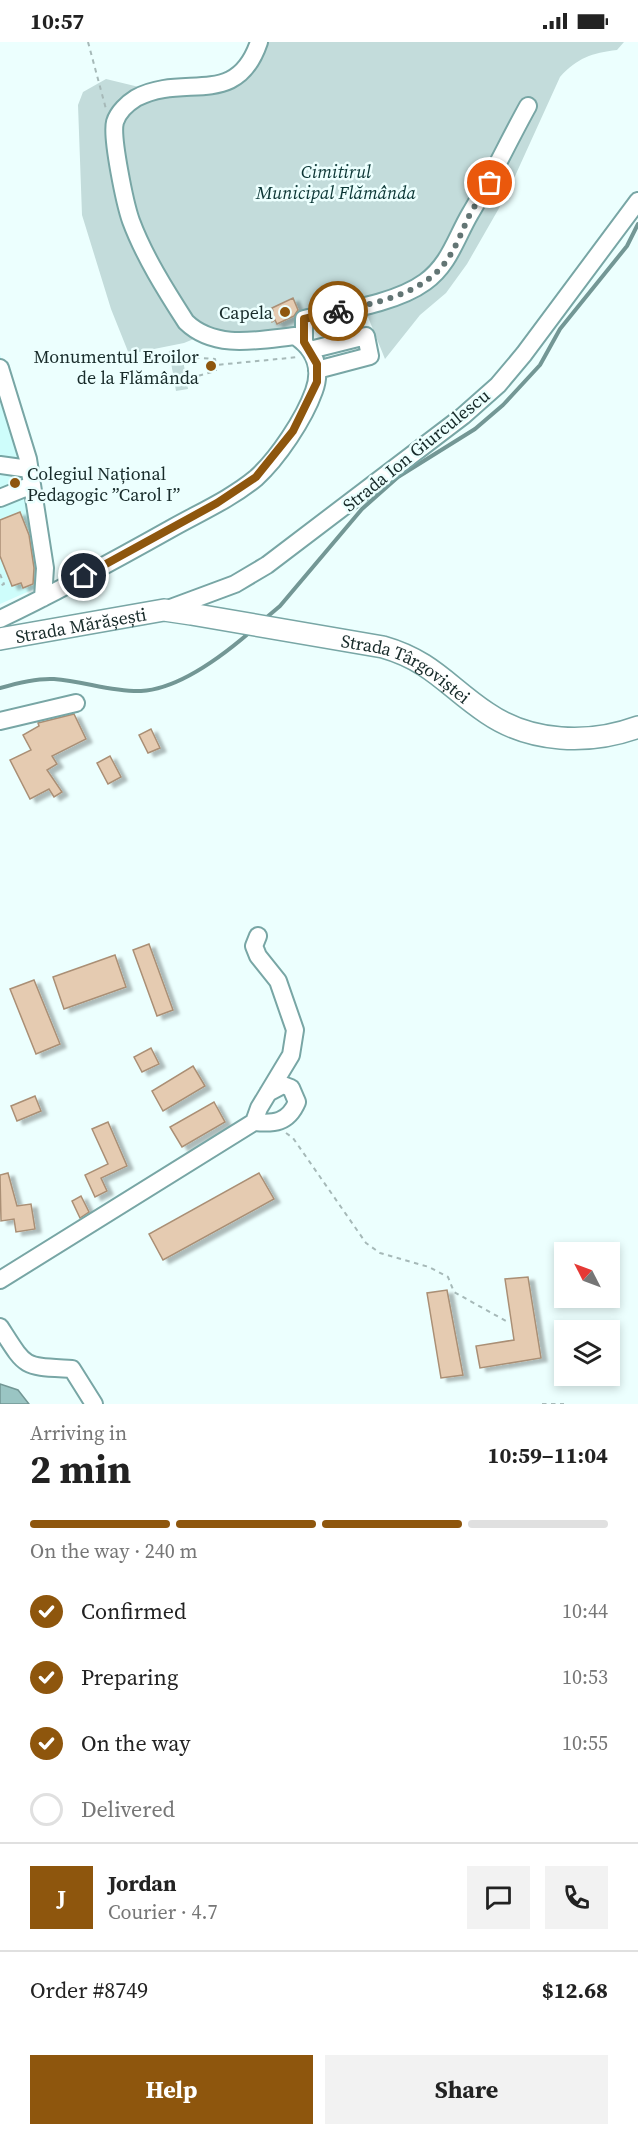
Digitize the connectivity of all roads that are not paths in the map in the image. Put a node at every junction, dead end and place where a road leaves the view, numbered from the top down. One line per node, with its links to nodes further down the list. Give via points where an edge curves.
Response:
1 (259, 42): 4 (street, via 246,68 224,85 167,87 134,99 121,110 115,122 115,147 130,220 186,322 196,332 220,340 295,336)
2 (528, 106): 4 (street, via 440,269 425,283 405,292 304,319)
3 (638, 201): 10 (street, Strada Ion Giurculescu, via 524,354 464,416 267,565 236,584)
4 (311, 354): 9 (street, via 317,382 311,398 293,431 256,477 217,503)
5 (0, 368): 7 (street)
6 (0, 465): 7 (street)
7 (31, 477): 8 (street); 9 (street, via 45,568)
8 (0, 498)
9 (43, 598): 11 (street)
10 (164, 610): 12 (main road, Strada Mărășești); 15 (main road, Strada Târgoviștei, via 408,654 433,669 486,713 532,736 589,737)
11 (0, 619)
12 (0, 639)
13 (76, 703): 14 (street)
14 (0, 721)
15 (638, 727)
16 (258, 936): 17 (street, via 254,946 278,981 295,1030 291,1055)
17 (268, 1094): 18 (street); 18 (street, via 283,1085 291,1088 297,1102 285,1119 274,1124)
18 (254, 1122): 19 (street)
19 (0, 1280)
20 (0, 1327): 21 (street, via 26,1363 33,1367 72,1369)
21 (94, 1404)

